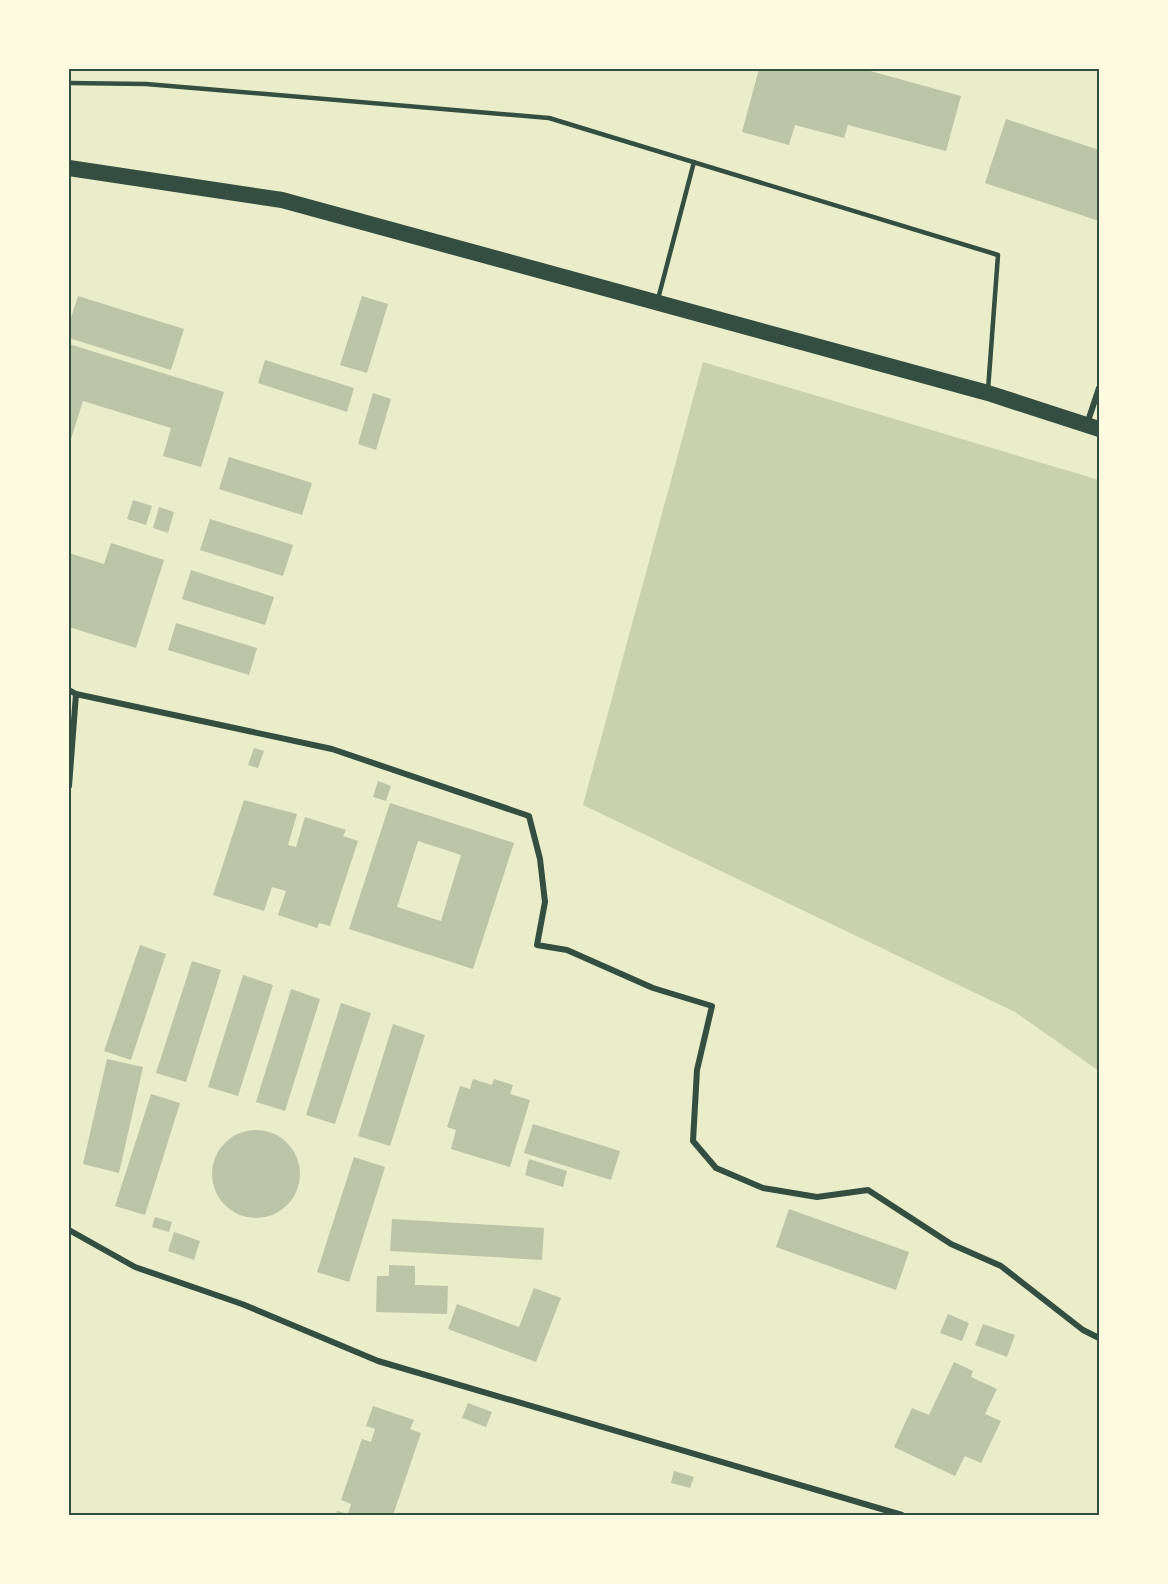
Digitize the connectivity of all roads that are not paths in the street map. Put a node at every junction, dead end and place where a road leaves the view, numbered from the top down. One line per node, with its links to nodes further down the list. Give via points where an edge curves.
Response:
1 (69, 83): 2 (lane, via 146,84 549,118)
2 (694, 162): 4 (lane); 6 (lane, via 998,255)
3 (69, 168): 4 (highway, via 282,200)
4 (657, 303): 6 (highway)
5 (1099, 388): 7 (street)
6 (988, 393): 7 (highway)
7 (1093, 427)
8 (69, 690): 9 (street)
9 (76, 694): 10 (street); 12 (street, via 332,749 529,816 545,902 537,945 567,951 653,988 712,1006 697,1070 693,1141 716,1168 764,1188 817,1197 868,1190 951,1244 1001,1266 1083,1330)
10 (69, 786)
11 (69, 1230): 13 (street, via 135,1268 242,1304 378,1361)
12 (1099, 1338)
13 (902, 1515)

